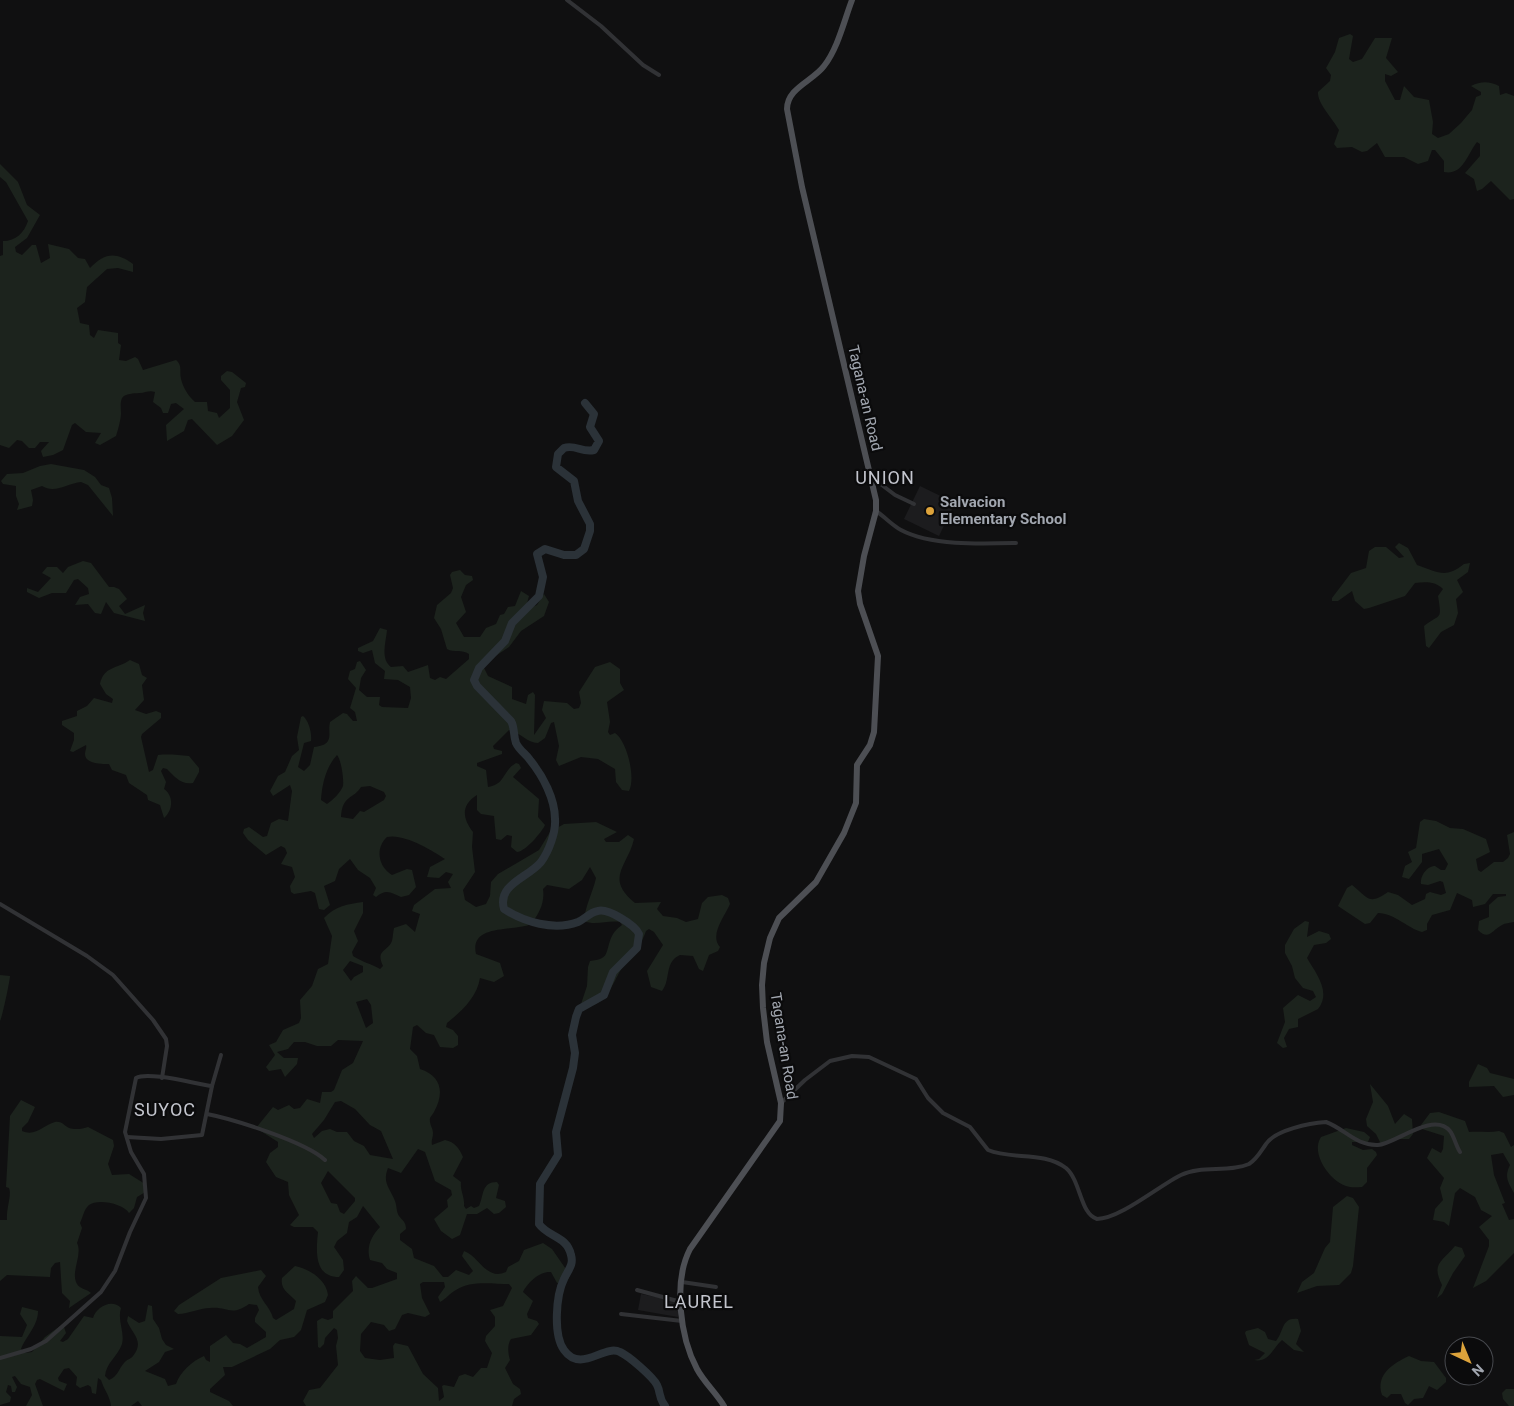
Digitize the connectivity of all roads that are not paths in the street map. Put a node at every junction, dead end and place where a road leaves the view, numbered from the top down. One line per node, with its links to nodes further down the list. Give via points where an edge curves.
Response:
1 (567, 0): 3 (street)
2 (852, 0): 4 (main road, Tagana-an Road, via 827,62 794,91 786,109)
3 (659, 75)
4 (870, 476): 5 (street, via 895,495); 6 (main road, Tagana-an Road)
5 (914, 504)
6 (876, 511): 7 (street, via 898,529 923,537 974,543); 12 (main road, Tagana-an Road, via 862,561 858,591 878,656 874,732 857,765 856,803 847,827 816,882 778,918 764,963 765,1030)
7 (1016, 543)
8 (0, 904): 10 (street, via 113,975 157,1024 166,1039)
9 (221, 1055): 11 (street)
10 (162, 1078): 11 (street); 14 (street, via 139,1076 134,1080 125,1132)
11 (212, 1086): 13 (street)
12 (781, 1103): 15 (street, via 830,1061 857,1056 876,1060 916,1079 936,1107 948,1118 970,1127 988,1150 1064,1167 1074,1177 1088,1214 1097,1219 1111,1216 1144,1199 1184,1174 1250,1163 1268,1141 1299,1126 1326,1122 1353,1140 1378,1145 1419,1127 1441,1126 1452,1134); 17 (main road, Tagana-an Road, via 778,1124 690,1250 684,1262)
13 (207, 1114): 14 (street, via 200,1136); 16 (street, via 291,1142)
14 (127, 1137): 23 (street, via 131,1152 144,1174 146,1198 111,1278 93,1300 46,1341)
15 (1460, 1152)
16 (325, 1160)
17 (682, 1282): 18 (street); 20 (main road, Tagana-an Road)
18 (716, 1287)
19 (638, 1290): 20 (street)
20 (681, 1302): 22 (main road, Tagana-an Road)
21 (621, 1314): 22 (street)
22 (682, 1321): 24 (main road, Tagana-an Road, via 685,1342 692,1358)
23 (0, 1358)
24 (724, 1406)

